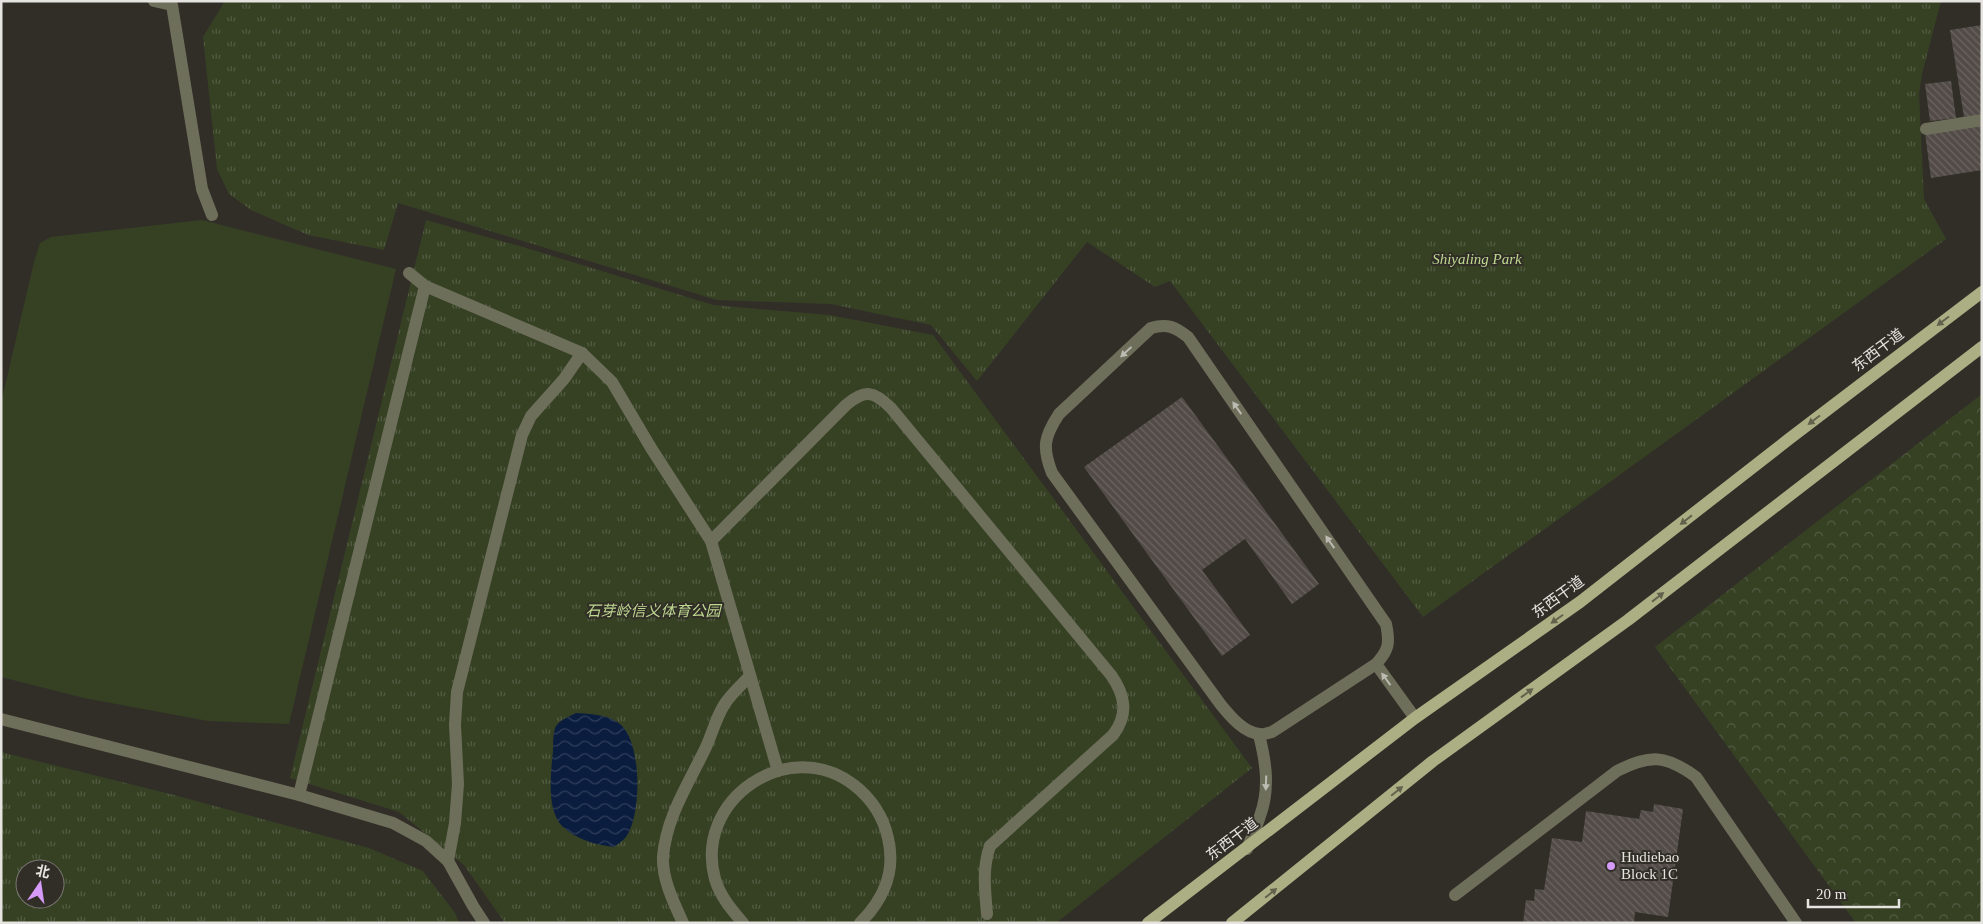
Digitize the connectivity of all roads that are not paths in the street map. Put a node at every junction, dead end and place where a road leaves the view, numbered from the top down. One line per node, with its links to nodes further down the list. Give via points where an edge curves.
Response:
1 (154, 1): 4 (street, via 172,6 202,189)
2 (1982, 120): 3 (street)
3 (1926, 129)
4 (212, 215)
5 (409, 273): 6 (street)
6 (425, 286): 9 (street); 17 (street)
7 (1982, 292): 13 (main road, 东西干道, one-way to 13, via 1580,602)
8 (1982, 347): 27 (main road, one-way to 8, via 1433,761 1628,620)
9 (582, 353): 10 (street, via 612,382); 19 (street, via 564,379 530,416 522,435 456,692 458,784)
10 (712, 541): 12 (street); 21 (street, via 846,405 863,394 871,394 891,408 1120,688 1123,713 1121,724 1113,735 990,846 984,880)
11 (1376, 664): 13 (street, one-way to 11); 15 (street, via 1272,732); 15 (street, one-way to 15, via 1390,640 1386,624 1188,337 1176,328 1162,324 1152,328 1059,414 1049,430 1044,448 1047,461 1052,473 1231,718)
12 (749, 677): 16 (street); 24 (street, via 724,706 667,832 663,858 665,877)
13 (1415, 718): 18 (main road, 东西干道)
14 (1, 719): 17 (street)
15 (1259, 735): 18 (street, one-way to 18, via 1266,771 1265,797)
16 (778, 771): 22 (street, via 756,779 733,797 718,822 712,849 715,878 726,904); 25 (street, via 784,768 815,768 844,778 868,796 884,822 891,852 888,882 874,909)
17 (299, 795): 19 (street, via 393,822 426,841)
18 (1246, 849): 26 (main road, 东西干道)
19 (448, 861): 23 (street)
20 (1454, 895): 28 (street, via 1617,770 1636,761 1658,759 1678,764 1696,777)
21 (987, 914)
22 (742, 922)
23 (484, 923)
24 (683, 923)
25 (860, 923)
26 (1148, 923)
27 (1232, 923)
28 (1796, 923)

